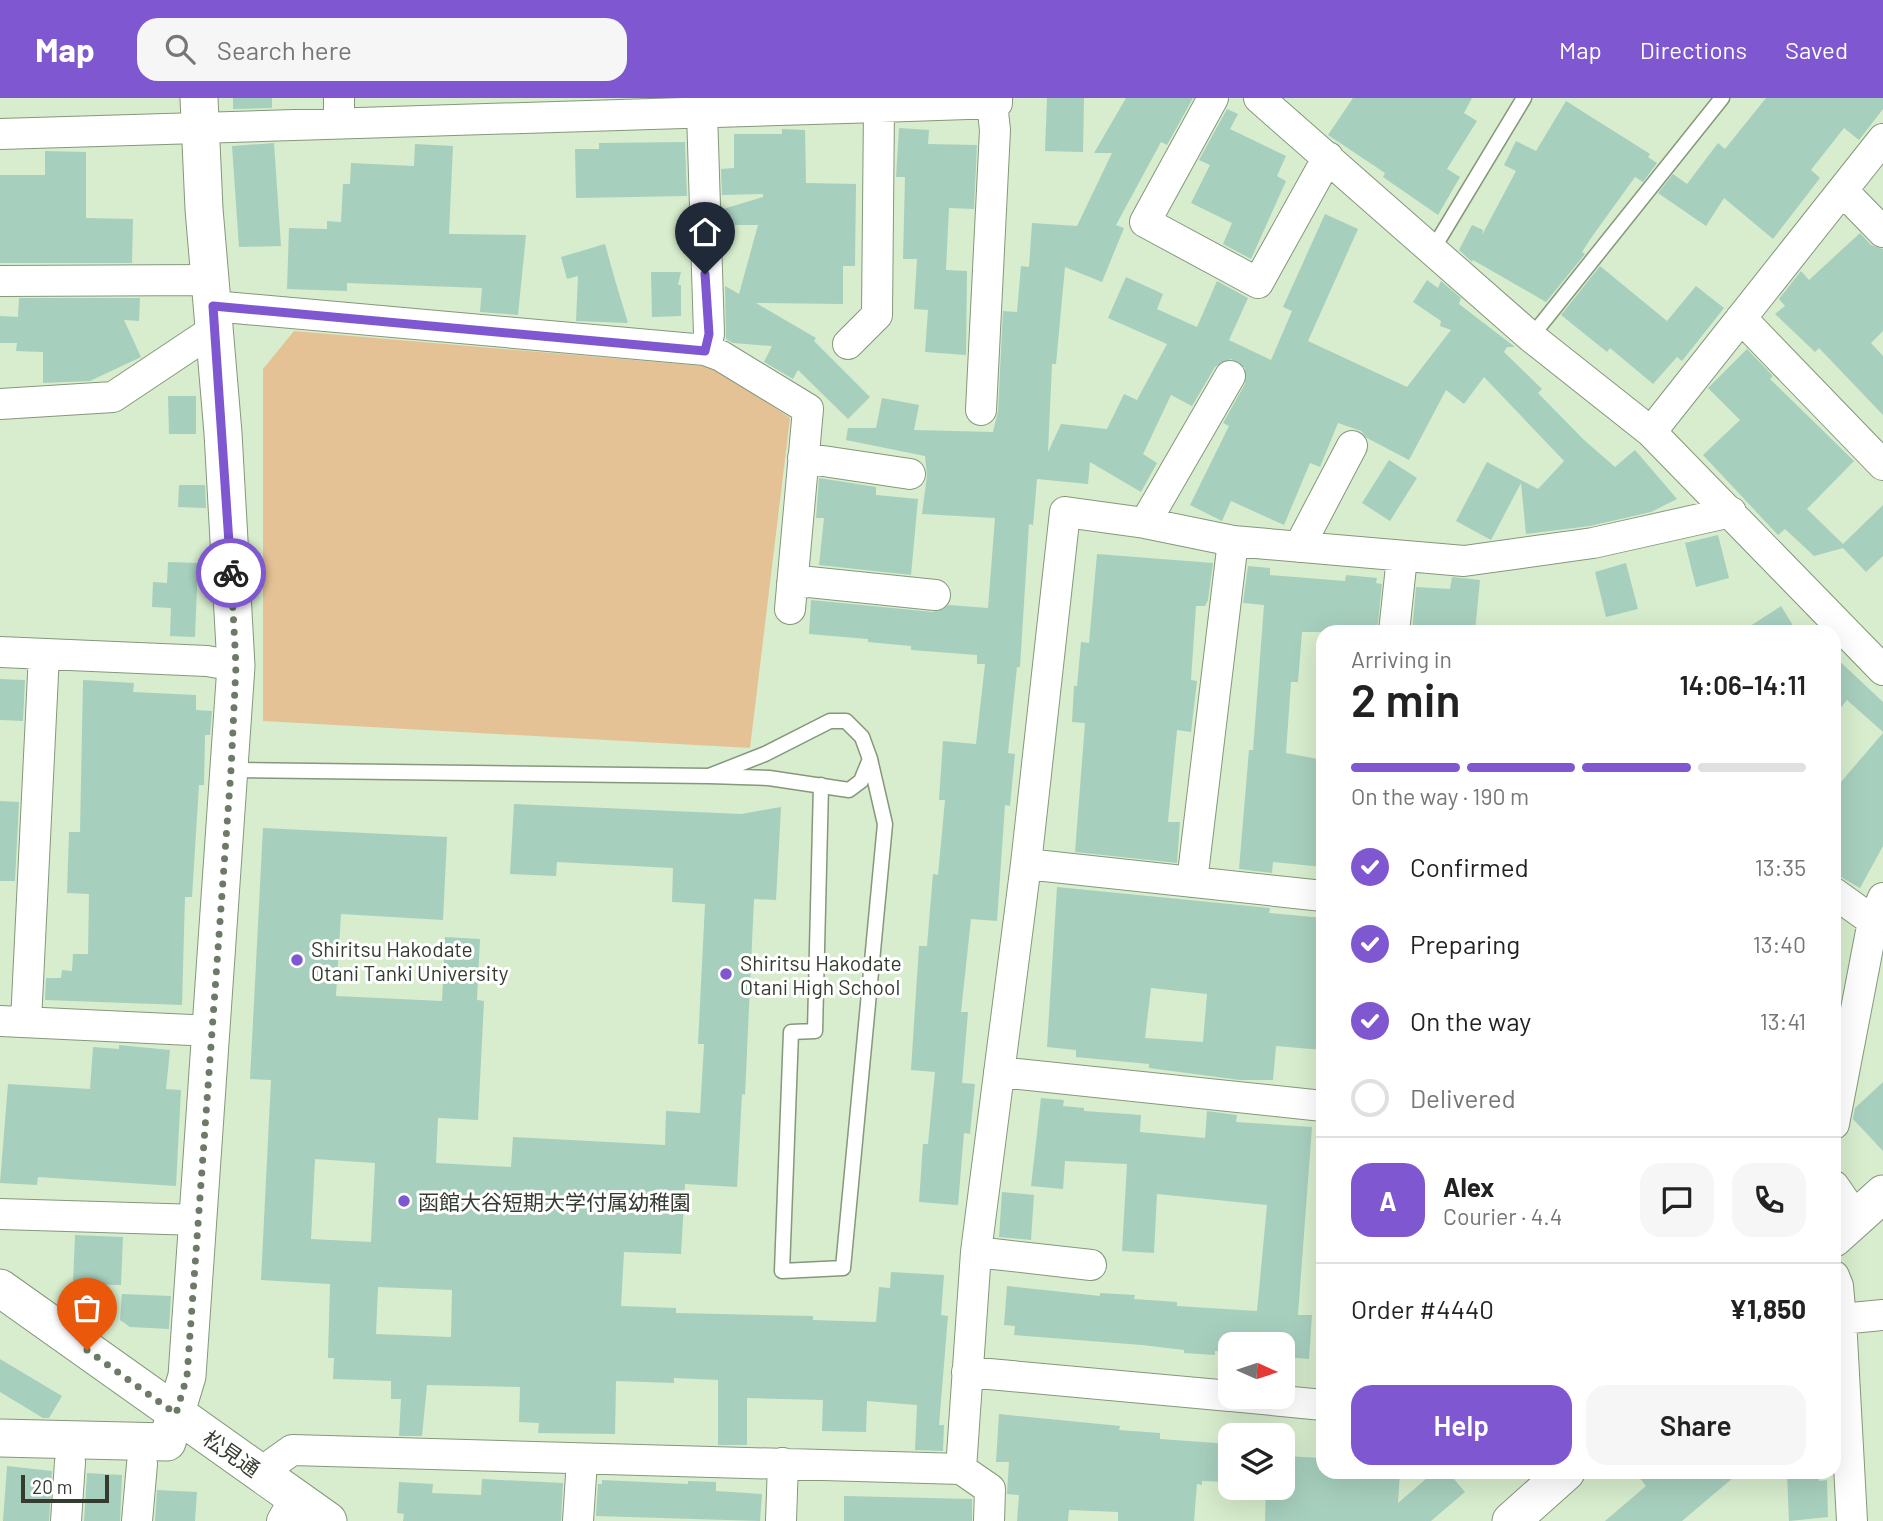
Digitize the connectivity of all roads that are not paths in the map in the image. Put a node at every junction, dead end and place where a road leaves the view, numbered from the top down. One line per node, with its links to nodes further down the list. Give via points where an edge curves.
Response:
1 (1213, 98): 15 (street, via 1145,222 1258,283)
2 (1259, 98): 15 (street)
3 (1524, 98): 18 (lane)
4 (1722, 98): 22 (lane)
5 (995, 100): 8 (street); 27 (street)
6 (791, 104): 8 (street); 11 (street)
7 (625, 106): 9 (street); 11 (street)
8 (879, 107): 23 (street, via 877,315)
9 (530, 108): 10 (street)
10 (339, 111): 12 (street)
11 (702, 112): 24 (street, via 709,334)
12 (199, 113): 13 (street); 20 (street)
13 (0, 134)
14 (1883, 139): 16 (street)
15 (1328, 157): 18 (street)
16 (1843, 191): 17 (street); 21 (street)
17 (1883, 232)
18 (1433, 250): 22 (street)
19 (0, 281): 20 (street)
20 (212, 305): 24 (street); 26 (street, via 113,397); 44 (street)
21 (1741, 318): 28 (street); 31 (street)
22 (1531, 337): 28 (street)
23 (848, 344)
24 (705, 351): 30 (street, via 808,409)
25 (1230, 376): 34 (street)
26 (0, 404)
27 (981, 410)
28 (1651, 432): 33 (street)
29 (1352, 446): 36 (street)
30 (803, 458): 32 (street); 38 (street, via 791,596 809,582)
31 (1883, 465)
32 (910, 474)
33 (1731, 512): 37 (street, via 1593,543 1464,561); 40 (street)
34 (1145, 523): 35 (street); 50 (street, via 1065,512)
35 (1233, 541): 36 (street); 51 (street)
36 (1299, 547): 37 (street)
37 (1402, 557): 39 (street)
38 (935, 595)
39 (1395, 625)
40 (1836, 625)
41 (1841, 630): 45 (street)
42 (0, 652): 43 (street)
43 (44, 654): 44 (street); 55 (street)
44 (236, 666): 47 (street)
45 (1883, 670)
46 (870, 759): 48 (lane, via 862,737 846,721 830,722); 49 (lane, via 861,781 849,790); 49 (lane, via 885,824 843,1268 782,1271 791,1032 815,1031)
47 (231, 770): 48 (lane); 56 (street)
48 (709, 776): 49 (lane)
49 (821, 785)
50 (1026, 864): 51 (street); 57 (street)
51 (1192, 882): 52 (street)
52 (1316, 895)
53 (1841, 896): 54 (street)
54 (1878, 910): 58 (street)
55 (13, 1022): 56 (street)
56 (212, 1031): 62 (street)
57 (999, 1072): 59 (street); 64 (street)
58 (1841, 1090)
59 (1316, 1105)
60 (1883, 1195): 63 (street)
61 (0, 1214): 62 (street)
62 (199, 1220): 74 (street, via 187,1376)
63 (1845, 1228)
64 (976, 1252): 65 (street); 70 (street)
65 (1091, 1265)
66 (0, 1288): 74 (street, 松見通)
67 (1883, 1315): 68 (street)
68 (1841, 1319)
69 (1841, 1336): 91 (street)
70 (967, 1372): 71 (street); 80 (street)
71 (1218, 1395)
72 (1295, 1402): 73 (street)
73 (1316, 1404)
74 (176, 1414): 75 (street, via 167,1442); 81 (street, 松見通)
75 (0, 1438)
76 (582, 1460): 78 (street); 81 (street, via 292,1450); 87 (street)
77 (71, 1462): 84 (street)
78 (783, 1463): 80 (street); 88 (street)
79 (142, 1464): 85 (street)
80 (961, 1469): 89 (street, via 990,1489)
81 (260, 1473): 83 (street, 松見通)
82 (1558, 1479): 90 (street)
83 (288, 1509): 86 (street, 松見通)
84 (66, 1521)
85 (137, 1521)
86 (328, 1521)
87 (578, 1521)
88 (781, 1521)
89 (989, 1521)
90 (1510, 1521)
91 (1852, 1521)

